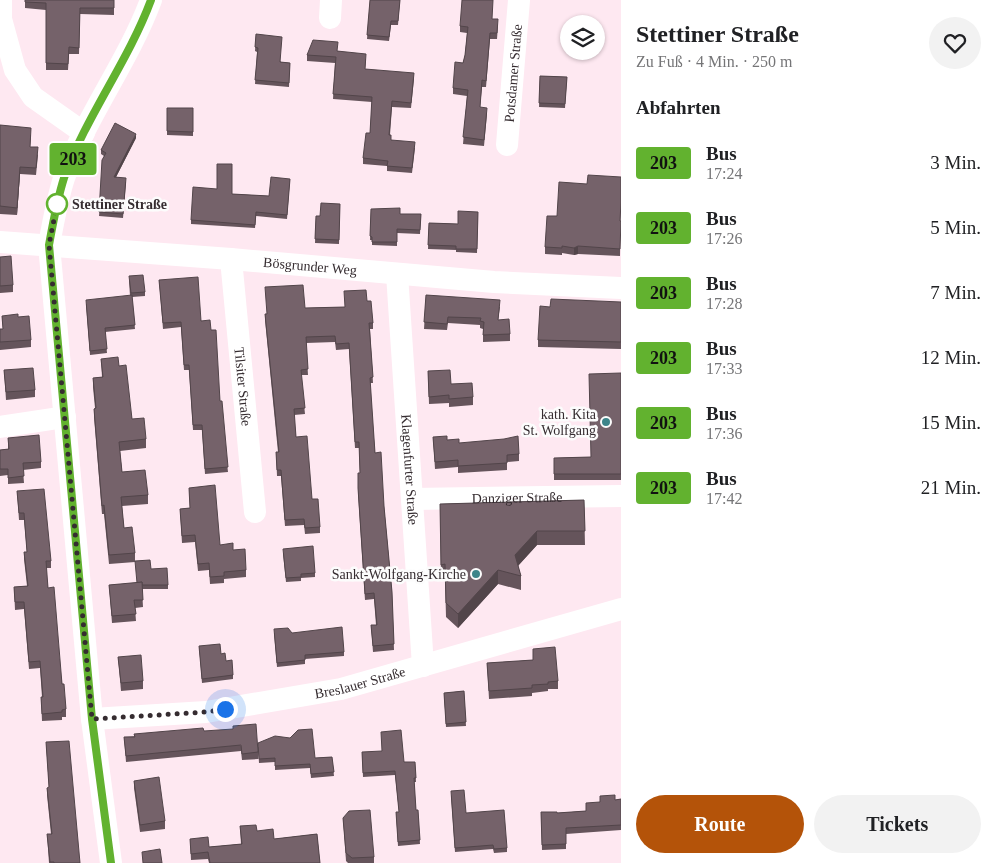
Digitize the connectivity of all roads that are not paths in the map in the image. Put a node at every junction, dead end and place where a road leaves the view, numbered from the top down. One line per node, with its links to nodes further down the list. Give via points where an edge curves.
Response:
1 (1, 0): 4 (street, via 1,19 15,70 33,97)
2 (151, 0): 4 (street)
3 (519, 0): 5 (street, Potsdamer Straße)
4 (84, 133): 7 (street, via 64,178)
5 (507, 145)
6 (0, 242): 7 (street, Bösgrunder Weg)
7 (49, 245): 8 (street, Bösgrunder Weg); 11 (street)
8 (231, 259): 9 (street, Bösgrunder Weg); 15 (street, Tilsiter Straße)
9 (396, 274): 10 (street, Bösgrunder Weg); 14 (street, Klagenfurter Straße)
10 (621, 288)
11 (65, 417): 12 (street); 18 (street)
12 (0, 427)
13 (621, 496): 14 (street, Danziger Straße)
14 (412, 499): 17 (street, Klagenfurter Straße)
15 (255, 512)
16 (621, 609): 17 (street, Breslauer Straße)
17 (423, 666): 18 (street, Breslauer Straße, via 341,688 216,710)
18 (92, 719): 19 (street)
19 (111, 863)

